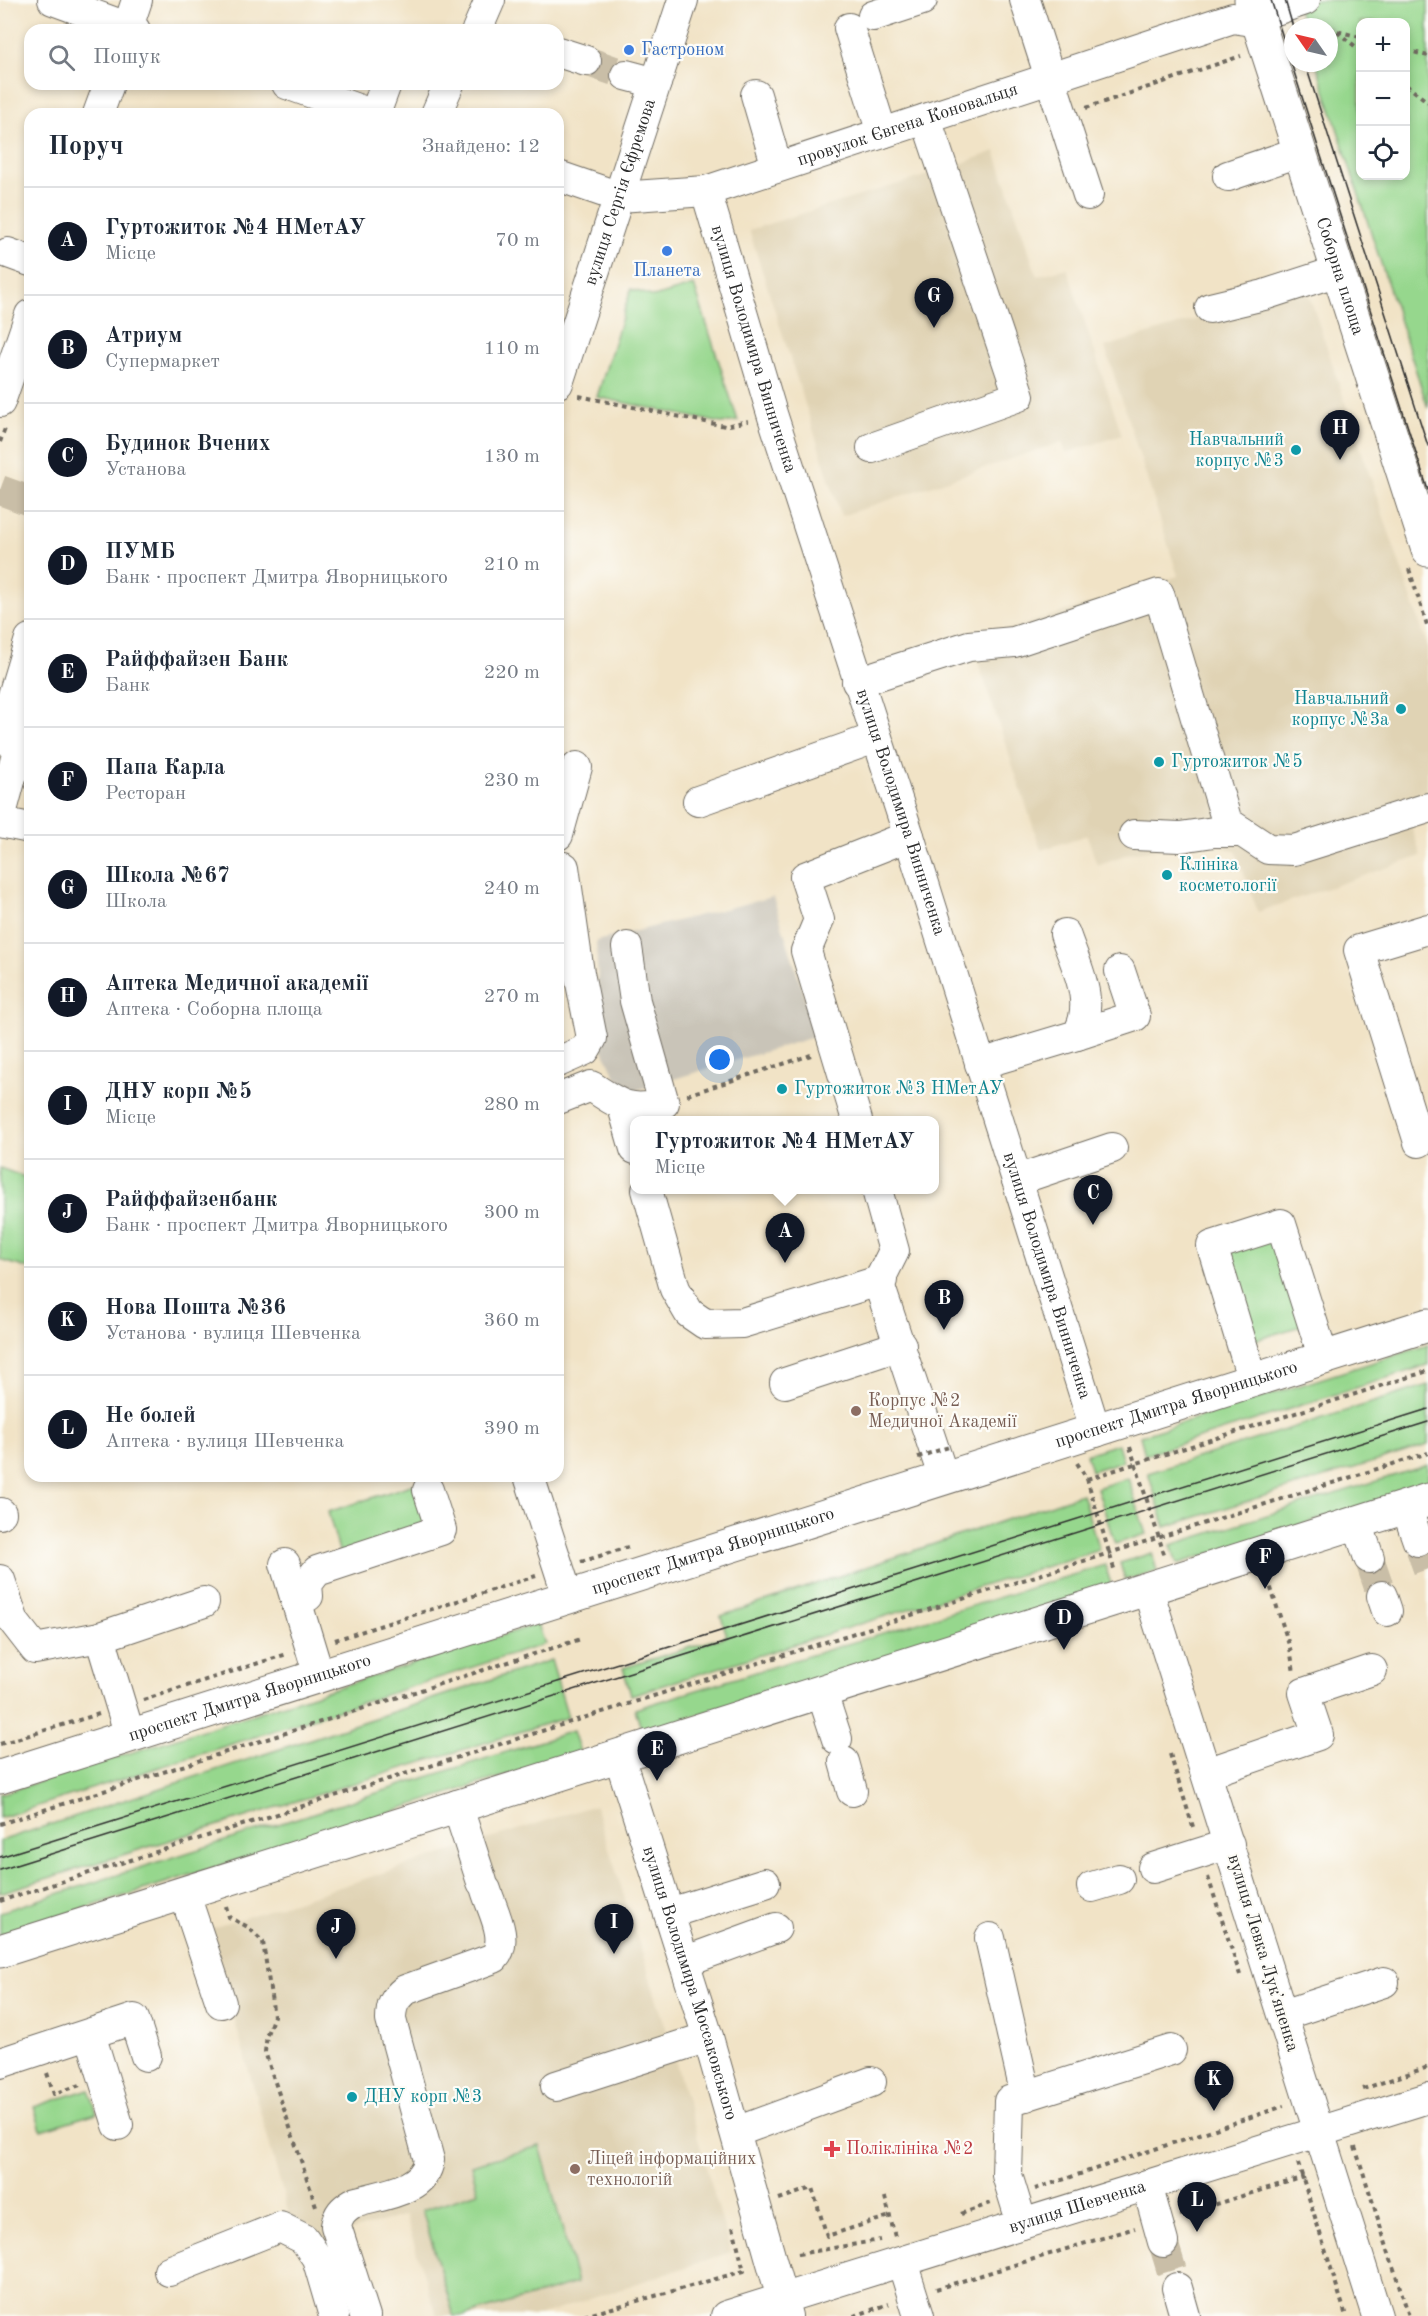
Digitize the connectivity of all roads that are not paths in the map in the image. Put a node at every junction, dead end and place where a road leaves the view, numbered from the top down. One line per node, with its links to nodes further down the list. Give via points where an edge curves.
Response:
1 (53, 0): 8 (street)
2 (490, 0): 9 (street)
3 (683, 0): 14 (street, вулиця Сергія Єфремова)
4 (922, 0): 25 (street, via 861,22)
5 (1025, 0): 13 (street)
6 (1305, 0): 7 (street, провулок Євгена Коновальця)
7 (1253, 8): 13 (street, провулок Євгена Коновальця, via 1246,20 1233,18); 26 (main road, Соборна площа)
8 (132, 22)
9 (480, 24)
10 (564, 54): 11 (street)
11 (586, 61)
12 (626, 75): 14 (street)
13 (1052, 79): 24 (street, провулок Євгена Коновальця); 31 (street)
14 (656, 84): 32 (street, вулиця Сергія Єфремова)
15 (106, 90): 20 (street)
16 (304, 90): 21 (street)
17 (383, 90): 22 (street)
18 (446, 90): 23 (street)
19 (756, 96): 27 (street)
20 (100, 108)
21 (356, 108)
22 (376, 108)
23 (439, 108)
24 (926, 119): 25 (street, провулок Євгена Коновальця); 38 (street, via 1019,396)
25 (882, 133): 27 (street, провулок Євгена Коновальця)
26 (1299, 152): 28 (street); 33 (main road, Соборна площа)
27 (777, 166): 30 (street, провулок Євгена Коновальця)
28 (1228, 176)
29 (564, 178): 32 (street, провулок Євгена Коновальця)
30 (706, 191): 32 (street, провулок Євгена Коновальця); 41 (street, вулиця Володимира Винниченка)
31 (1088, 195)
32 (620, 197): 36 (street, вулиця Сергія Єфремова)
33 (1338, 271): 34 (street); 39 (main road, Соборна площа)
34 (1210, 309)
35 (17, 330): 37 (street)
36 (564, 388)
37 (0, 402)
38 (872, 448)
39 (1428, 550)
40 (24, 672): 42 (street)
41 (857, 682): 43 (street, вулиця Володимира Винниченка); 50 (street, via 969,646 1014,642 1159,594 1227,822)
42 (13, 732): 48 (street)
43 (875, 738): 45 (street); 52 (street, вулиця Володимира Винниченка)
44 (577, 766): 47 (street)
45 (698, 801)
46 (1428, 808): 50 (street, via 1294,850 1268,849)
47 (564, 813)
48 (0, 820): 49 (street)
49 (24, 826)
50 (1242, 832): 51 (street, via 1180,837)
51 (1134, 835)
52 (909, 836): 60 (street, вулиця Володимира Винниченка); 63 (street, via 805,877 819,920 806,951)
53 (564, 867): 59 (street, via 592,1038 585,1050)
54 (1428, 929): 65 (street, via 1359,950)
55 (1065, 934): 58 (street, via 1087,1000 1086,1020)
56 (627, 947): 62 (street, via 635,1001 664,1103 650,1108)
57 (1120, 971): 58 (street, via 1135,1016)
58 (1077, 1035): 60 (street)
59 (564, 1059)
60 (980, 1064): 67 (street, вулиця Володимира Винниченка)
61 (564, 1096): 62 (street, via 591,1086)
62 (623, 1107): 64 (street)
63 (856, 1116)
64 (630, 1132)
65 (1419, 1142)
66 (1112, 1148): 67 (street)
67 (1017, 1180): 76 (street, вулиця Володимира Винниченка)
68 (648, 1194): 70 (street, via 675,1289 689,1313 705,1324 742,1323)
69 (878, 1194): 70 (street, via 894,1251)
70 (882, 1280): 72 (street, via 880,1287)
71 (1428, 1325): 73 (main road, проспект Дмитра Яворницького)
72 (901, 1345): 75 (street); 77 (street)
73 (1324, 1359): 74 (main road, проспект Дмитра Яворницького); 74 (street, via 1281,1224 1212,1246)
74 (1253, 1381): 76 (main road, проспект Дмитра Яворницького)
75 (785, 1383)
76 (1096, 1431): 77 (main road, проспект Дмитра Яворницького)
77 (944, 1479): 86 (main road, проспект Дмитра Яворницького)
78 (531, 1482): 86 (street)
79 (428, 1491): 88 (street, via 441,1530 317,1571 307,1584)
80 (1417, 1503): 81 (main road); 82 (street)
81 (1357, 1522): 83 (street); 87 (main road)
82 (1418, 1542)
83 (1369, 1558)
84 (285, 1564): 91 (street)
85 (0, 1580): 90 (street, via 14,1622 35,1649)
86 (563, 1583): 91 (main road, проспект Дмитра Яворницького)
87 (1160, 1586): 93 (main road); 96 (street, вулиця Левка Лукʼяненка)
88 (308, 1596)
89 (204, 1602): 90 (street)
90 (100, 1637): 94 (street)
91 (321, 1655): 94 (main road, проспект Дмитра Яворницького)
92 (1372, 1670): 96 (street, via 1304,1693 1318,1735)
93 (822, 1693): 95 (main road); 98 (street)
94 (125, 1721): 97 (main road, проспект Дмитра Яворницького)
95 (619, 1756): 99 (main road); 104 (street, вулиця Володимира Моссаковського)
96 (1207, 1773): 100 (street, вулиця Левка Лукʼяненка)
97 (0, 1777)
98 (852, 1791)
99 (457, 1805): 103 (main road); 132 (street, via 501,1935 499,1952 494,1958 405,1990 391,2007 391,2020 429,2160 428,2170 414,2184 353,2203 338,2217 336,2226)
100 (1229, 1844): 101 (street); 111 (street, вулиця Левка Лукʼяненка)
101 (1153, 1868)
102 (765, 1882): 104 (street)
103 (184, 1892): 107 (main road); 110 (street)
104 (670, 1913): 108 (street, вулиця Володимира Моссаковського)
105 (776, 1928): 108 (street)
106 (990, 1938): 119 (street)
107 (0, 1951)
108 (686, 1961): 113 (street, вулиця Володимира Моссаковського)
109 (1384, 1982): 111 (street)
110 (221, 2003)
111 (1283, 2016): 122 (street, вулиця Левка Лукʼяненка, via 1308,2097)
112 (90, 2034): 115 (street, via 135,2019); 116 (street); 121 (street)
113 (708, 2037): 118 (street); 123 (street, вулиця Володимира Моссаковського)
114 (1171, 2050): 119 (street)
115 (146, 2056)
116 (0, 2063)
117 (871, 2082): 123 (street)
118 (556, 2086)
119 (1026, 2096): 125 (street, via 1009,2101 1007,2175)
120 (1428, 2098): 122 (street, вулиця Шевченка)
121 (118, 2125)
122 (1333, 2127): 124 (street, вулиця Шевченка); 134 (street, вулиця Левка Лукʼяненка, via 1331,2169)
123 (736, 2132): 130 (street, вулиця Володимира Моссаковського)
124 (1147, 2185): 125 (street, вулиця Шевченка); 126 (street)
125 (1022, 2224): 127 (street, вулиця Шевченка)
126 (1160, 2232)
127 (901, 2244): 129 (street); 130 (street, вулиця Шевченка)
128 (169, 2271): 131 (street, via 280,2227 304,2238 317,2258)
129 (916, 2306)
130 (784, 2307): 133 (street, вулиця Шевченка)
131 (334, 2316)
132 (364, 2316)
133 (726, 2316)
134 (1377, 2316)

